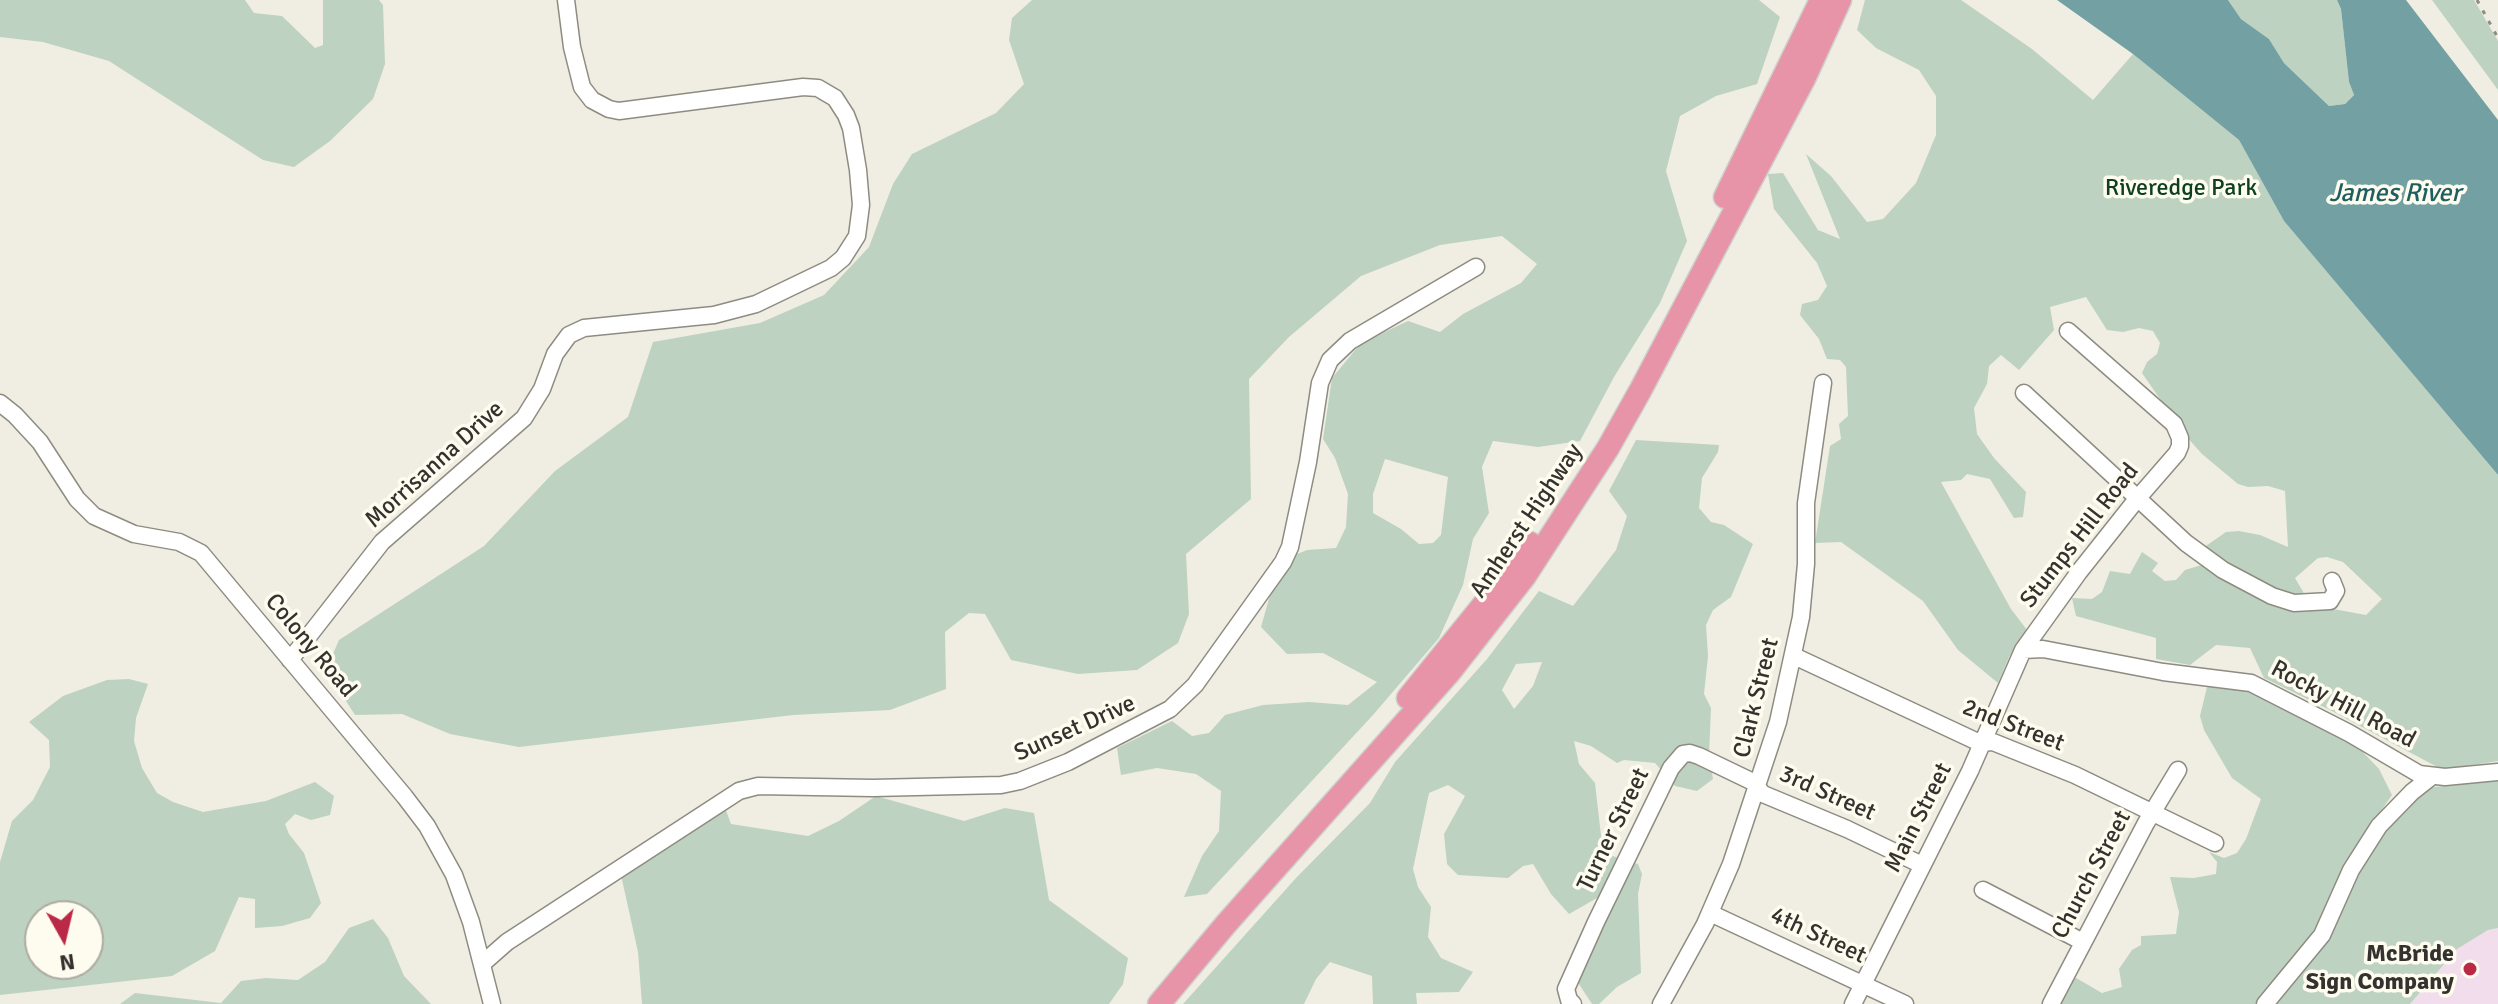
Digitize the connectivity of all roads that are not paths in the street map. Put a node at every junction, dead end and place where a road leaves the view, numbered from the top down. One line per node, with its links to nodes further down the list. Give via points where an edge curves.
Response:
1 (566, 0): 13 (street, Morrisanna Drive, via 582,87 609,109 803,87 835,98 851,128 858,170 857,236 831,268 746,307 584,328 569,335 524,418 382,542)
2 (1821, 0): 28 (highway, Amherst Highway, via 1633,380 1553,510 1410,696)
3 (1840, 0): 29 (highway, Amherst Highway, via 1640,391 1525,576 1449,673)
4 (1476, 267): 25 (street, Sunset Drive, via 1350,341 1330,360 1320,383 1290,547 1195,685 1170,709 1068,762 1001,785 758,786 739,791 519,934)
5 (2068, 331): 9 (street, Stumps Hill Road, via 2174,424 2180,438 2177,453)
6 (1823, 383): 12 (street, Clark Street, via 1806,503 1806,564)
7 (2024, 393): 9 (street)
8 (0, 403): 13 (street, Colony Road, via 40,442 87,510 124,530 179,542 201,553)
9 (2137, 499): 10 (street, via 2212,563 2272,596 2294,603 2325,603 2336,591); 11 (street, Stumps Hill Road)
10 (2332, 581)
11 (2023, 650): 14 (street, Main Street); 17 (street, Rocky Hill Road, via 2251,683)
12 (1794, 656): 14 (street, 2nd Street); 18 (street, Clark Street)
13 (290, 660): 25 (street, Colony Road, via 427,826 454,875)
14 (1983, 743): 19 (street, 2nd Street, via 1993,742 2075,775); 21 (street, Main Street)
15 (2178, 770): 19 (street, Church Street)
16 (2498, 772): 17 (street, Rocky Hill Road)
17 (2431, 777): 35 (street, via 2379,826 2351,870 2322,935)
18 (1757, 786): 21 (street, 3rd Street, via 1763,794); 23 (street, Clark Street); 30 (street, Turner Street, via 1699,756 1678,757 1566,989)
19 (2152, 813): 20 (street, 2nd Street); 24 (street, Church Street)
20 (2215, 843)
21 (1922, 865): 26 (street, Main Street)
22 (1983, 890): 24 (street)
23 (1710, 913): 26 (street, 4th Street); 31 (street, Clark Street)
24 (2083, 942): 34 (street, Church Street)
25 (482, 964): 27 (street, Colony Road)
26 (1863, 984): 32 (street, Main Street); 33 (street, 4th Street)
27 (492, 1004)
28 (1143, 1004)
29 (1159, 1004)
30 (1573, 1004)
31 (1661, 1004)
32 (1853, 1004)
33 (1905, 1004)
34 (2051, 1004)
35 (2265, 1004)

